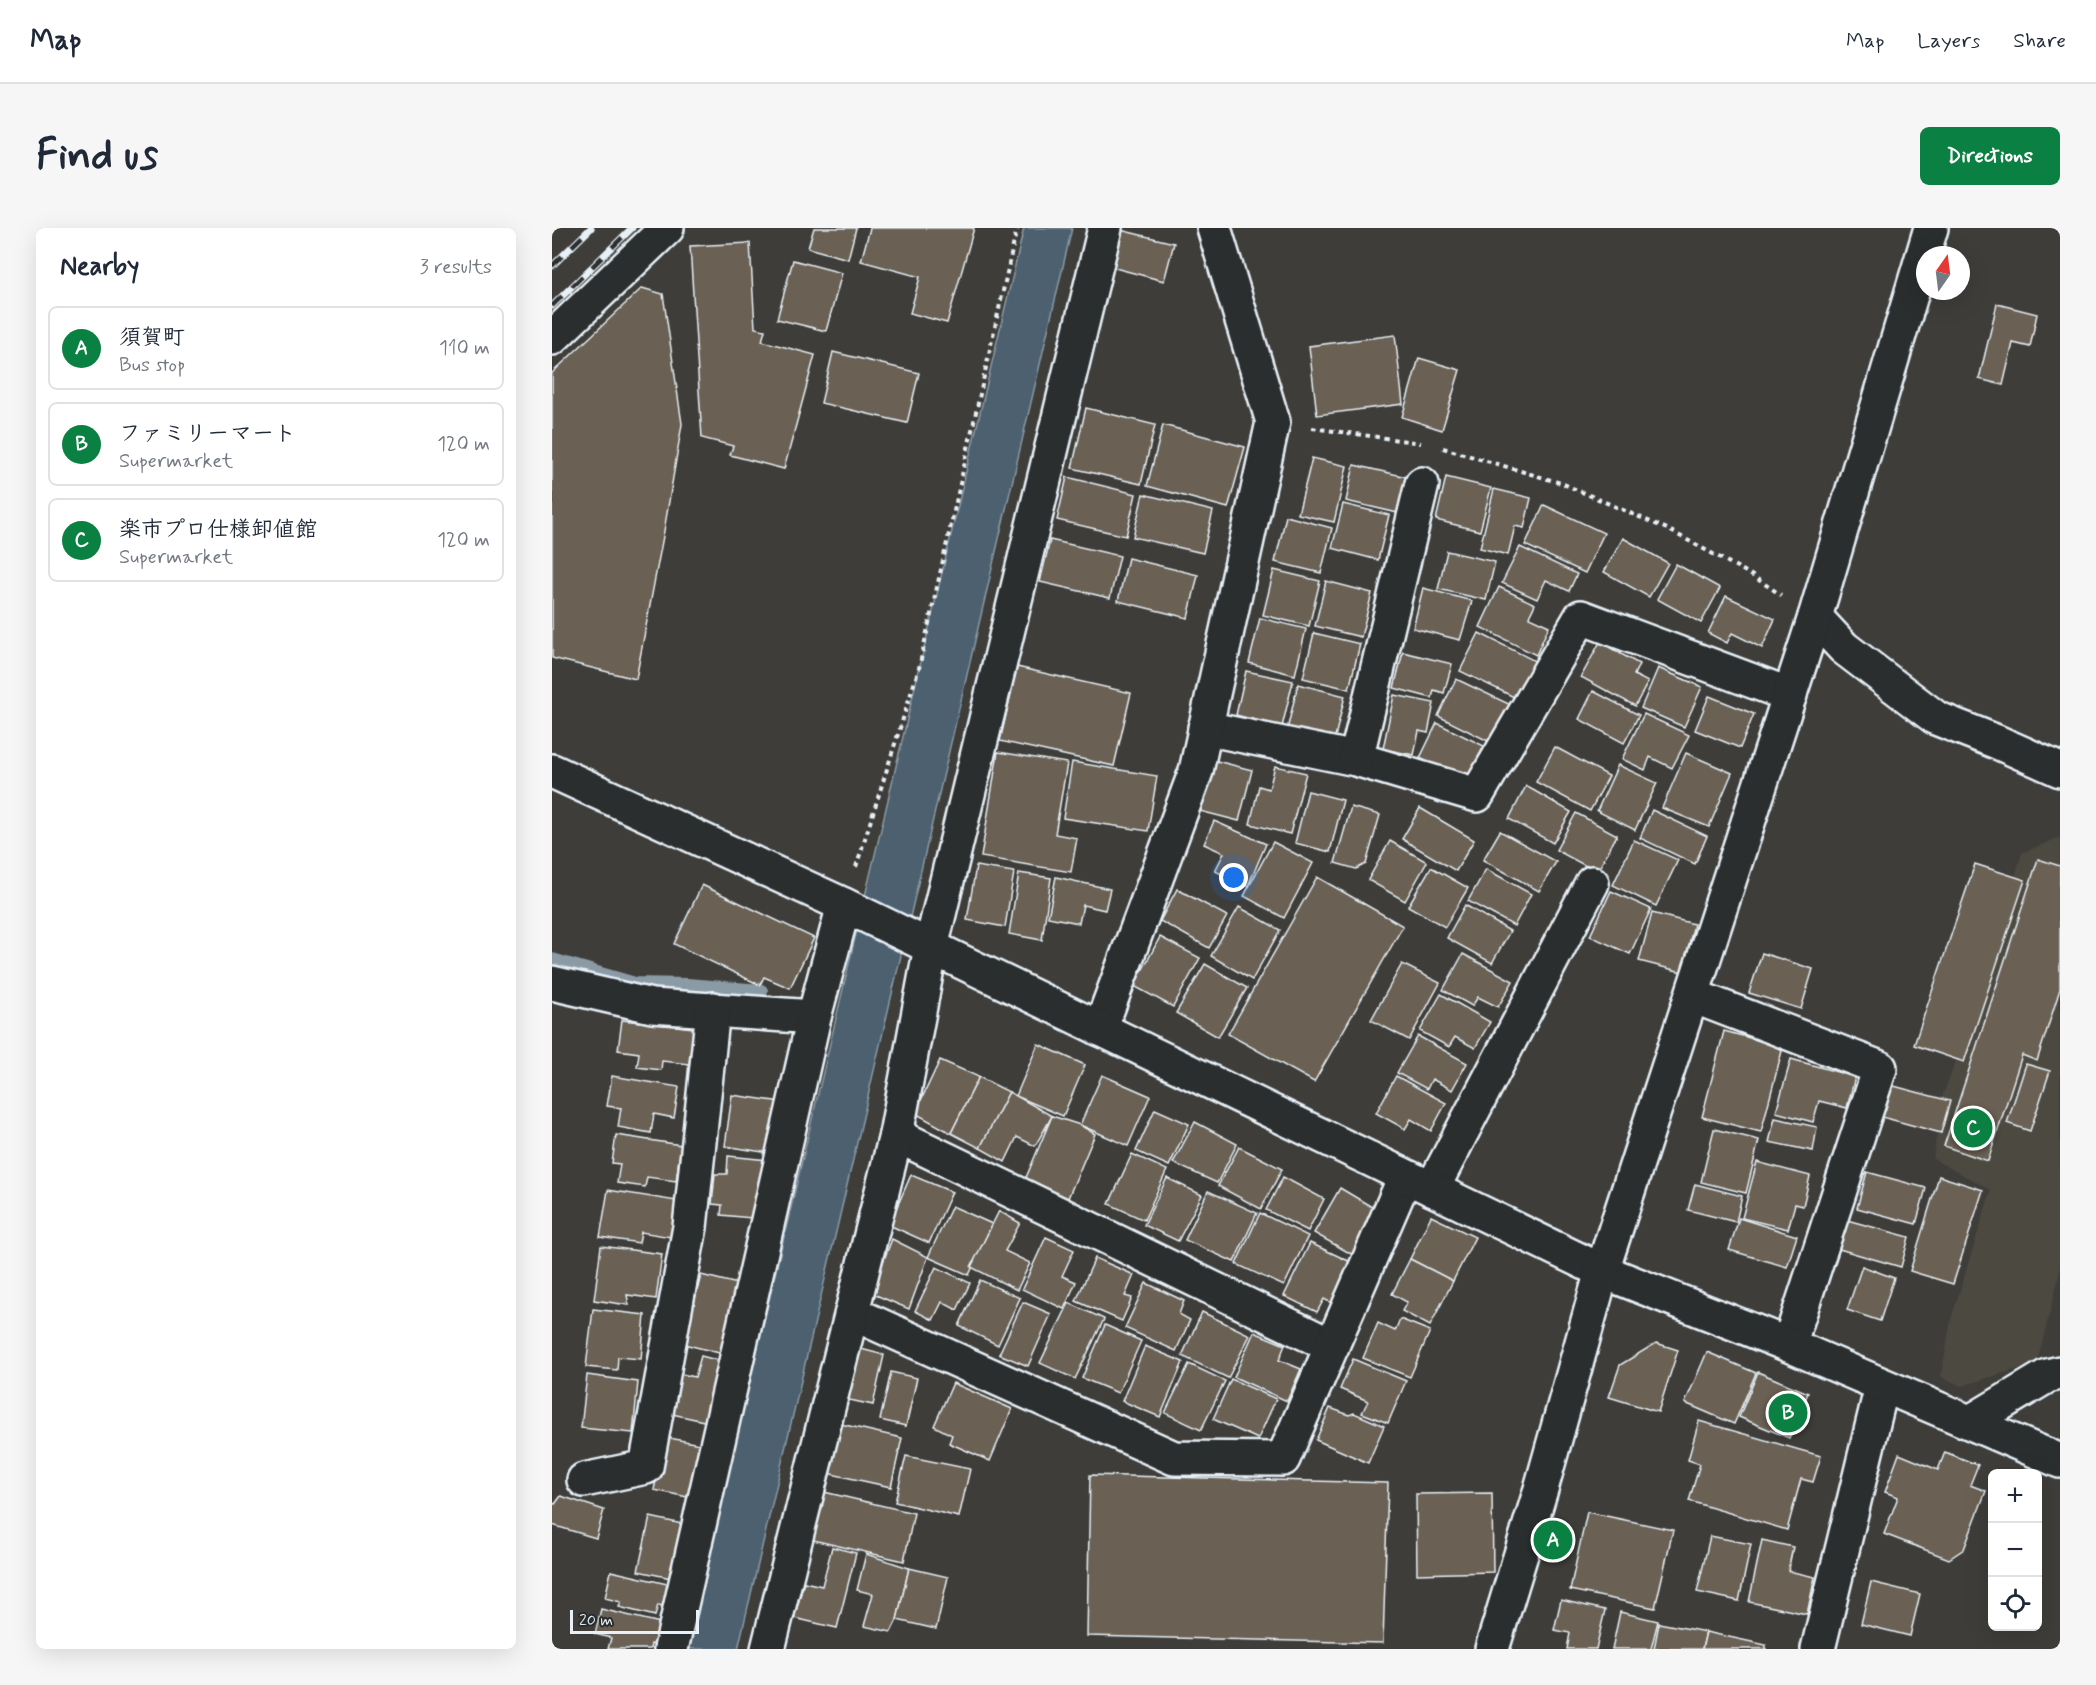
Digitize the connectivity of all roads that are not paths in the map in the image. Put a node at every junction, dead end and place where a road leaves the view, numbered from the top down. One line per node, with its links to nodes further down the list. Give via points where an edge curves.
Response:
1 (667, 228): 5 (street)
2 (1105, 228): 15 (street)
3 (1214, 228): 9 (street, via 1273,422)
4 (1931, 228): 7 (street)
5 (552, 338)
6 (1422, 484): 10 (street)
7 (1815, 617): 8 (street); 11 (street, via 1844,648 1936,718)
8 (1790, 695): 10 (street, via 1581,616 1477,795); 17 (street)
9 (1205, 728): 10 (street); 20 (street, via 1196,771)
10 (1356, 759)
11 (2060, 770)
12 (552, 771): 14 (street)
13 (1592, 883): 22 (street)
14 (844, 905): 15 (street); 19 (street)
15 (931, 947): 20 (street); 21 (street)
16 (552, 983): 18 (street, via 652,1006)
17 (1693, 996): 23 (street); 25 (street, via 1880,1068)
18 (713, 1009): 19 (street); 31 (street, via 690,1227 646,1467)
19 (814, 1017): 32 (street)
20 (1100, 1029): 22 (street)
21 (896, 1135): 24 (street); 26 (street)
22 (1418, 1183): 23 (street); 26 (street)
23 (1602, 1271): 25 (street); 34 (street)
24 (852, 1313): 26 (street, via 1174,1458 1282,1459); 33 (street)
25 (1789, 1345): 28 (street)
26 (1332, 1346)
27 (2060, 1373): 29 (street, via 2047,1376)
28 (1882, 1386): 29 (street); 35 (street)
29 (1972, 1421): 30 (street)
30 (2060, 1461)
31 (584, 1480)
32 (671, 1649)
33 (768, 1649)
34 (1492, 1649)
35 (1818, 1649)

